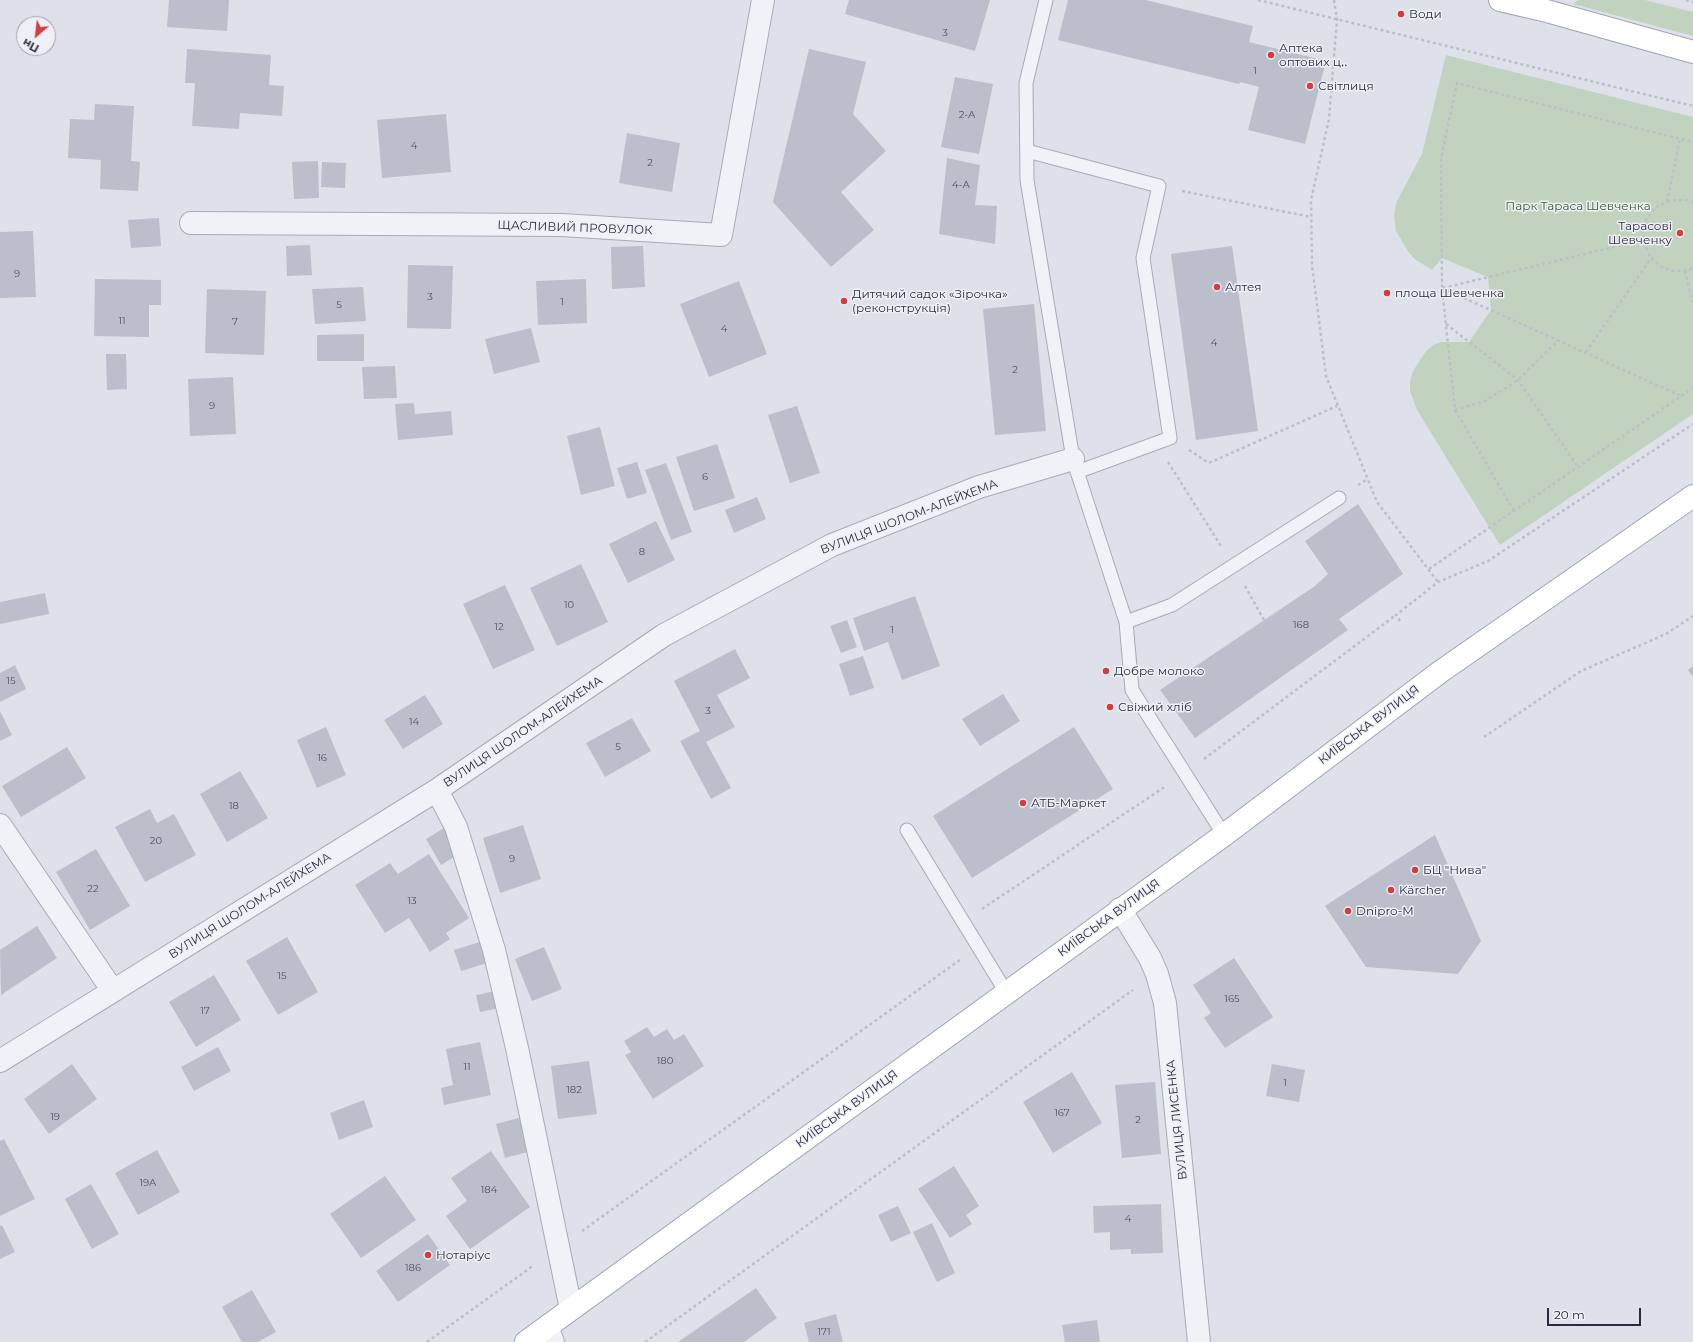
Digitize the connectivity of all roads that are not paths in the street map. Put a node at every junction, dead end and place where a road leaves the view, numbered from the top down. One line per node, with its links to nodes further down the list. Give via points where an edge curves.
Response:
1 (762, 0): 7 (street, ЩАСЛИВИЙ ПРОВУЛОК, via 720,235 562,225)
2 (1046, 0): 6 (lane, via 1026,83)
3 (1500, 0): 4 (main road)
4 (1545, 5): 5 (main road)
5 (1693, 52)
6 (1027, 151): 8 (lane, via 1027,180); 8 (lane, via 1159,186 1143,258 1170,438)
7 (191, 223)
8 (1075, 465): 11 (lane); 12 (street, ВУЛИЦЯ ШОЛОМ-АЛЕЙХЕМА, via 979,487 832,544 664,635)
9 (1693, 496): 15 (main road, КИЇВСЬКА ВУЛИЦЯ, via 1440,672)
10 (1339, 498): 11 (lane, via 1172,605)
11 (1126, 622): 15 (lane, via 1132,690)
12 (437, 790): 17 (street, ВУЛИЦЯ ШОЛОМ-АЛЕЙХЕМА); 20 (street, via 456,827 494,950)
13 (0, 824): 17 (street)
14 (907, 830): 18 (lane)
15 (1224, 835): 16 (main road, КИЇВСЬКА ВУЛИЦЯ)
16 (1120, 909): 18 (main road, КИЇВСЬКА ВУЛИЦЯ); 23 (street, ВУЛИЦЯ ЛИСЕНКА, via 1150,958 1165,1003)
17 (113, 991): 19 (street, ВУЛИЦЯ ШОЛОМ-АЛЕЙХЕМА)
18 (1006, 992): 20 (main road, КИЇВСЬКА ВУЛИЦЯ)
19 (0, 1061)
20 (571, 1310): 21 (main road, КИЇВСЬКА ВУЛИЦЯ)
21 (550, 1335): 22 (main road, КИЇВСЬКА ВУЛИЦЯ)
22 (526, 1342)
23 (1199, 1342)

